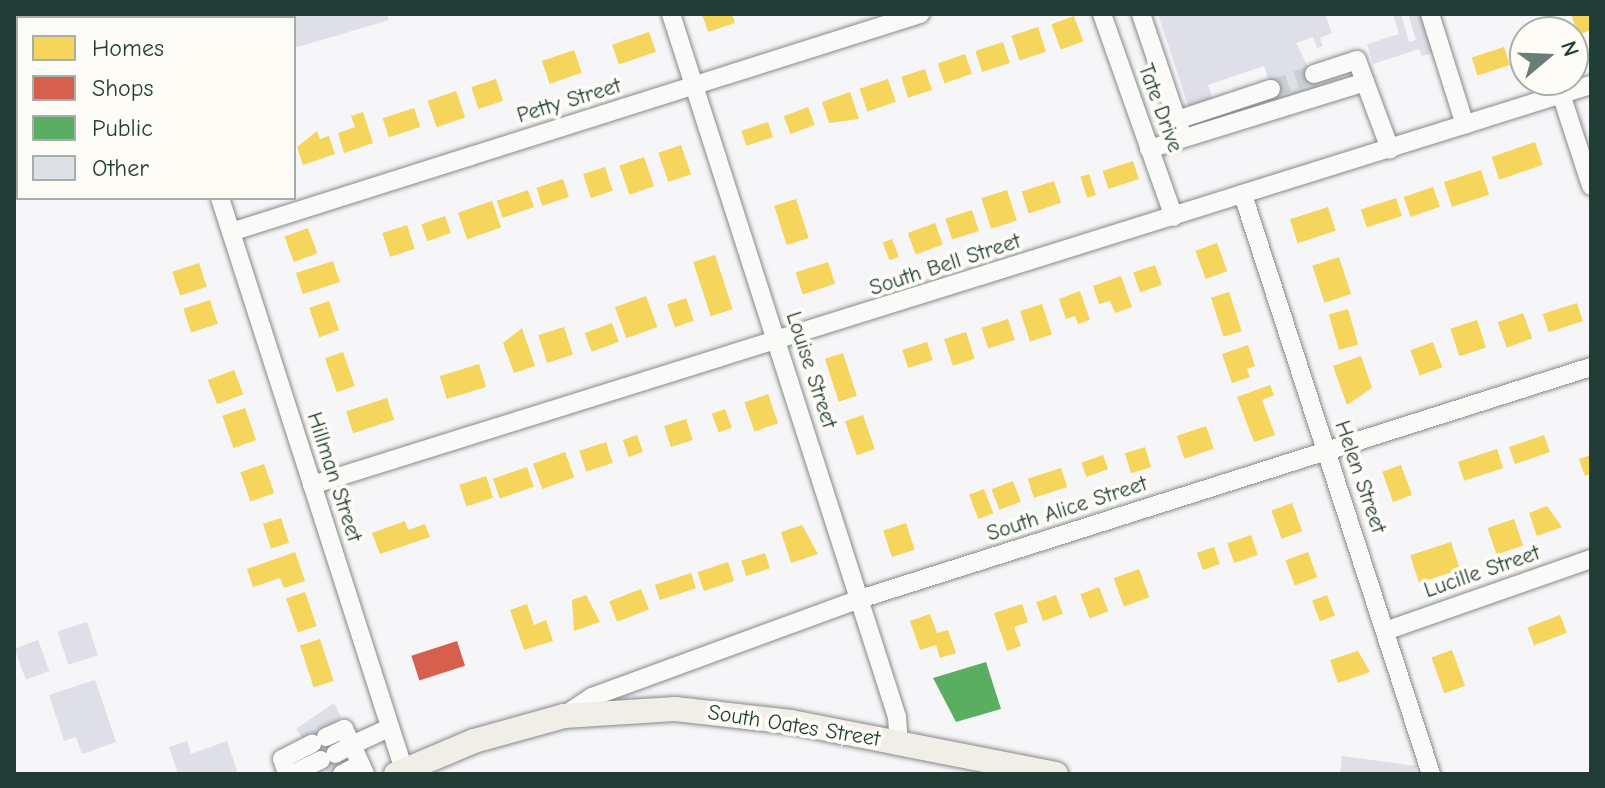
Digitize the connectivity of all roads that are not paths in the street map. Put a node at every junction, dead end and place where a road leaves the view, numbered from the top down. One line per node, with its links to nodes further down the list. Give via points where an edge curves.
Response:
1 (671, 14): 8 (street, Louise Street)
2 (920, 14): 8 (street, Petty Street)
3 (1102, 14): 15 (street, Tate Drive)
4 (1141, 14): 12 (street)
5 (1430, 14): 13 (street)
6 (1314, 74): 7 (street, via 1357,60)
7 (1365, 82): 14 (street); 16 (street)
8 (694, 87): 21 (street, Petty Street); 22 (street, Louise Street)
9 (1271, 89): 12 (street)
10 (1555, 96): 13 (street, South Bell Street)
11 (1562, 96): 17 (street)
12 (1177, 120): 14 (street)
13 (1465, 125): 16 (street, South Bell Street)
14 (1183, 138): 15 (street)
15 (1149, 149): 20 (street, Tate Drive)
16 (1390, 149): 18 (street, South Bell Street)
17 (1591, 186)
18 (1243, 195): 20 (street, South Bell Street); 24 (street, Helen Street)
19 (221, 200): 21 (street, Hillman Street)
20 (1174, 217): 22 (street, South Bell Street)
21 (231, 232): 25 (street, Hillman Street)
22 (777, 343): 25 (street, South Bell Street); 27 (street, Louise Street)
23 (1591, 367): 24 (street, South Alice Street)
24 (1325, 452): 27 (street, South Alice Street); 28 (street, Helen Street)
25 (312, 485): 30 (street, Hillman Street)
26 (1591, 559): 28 (street, Lucille Street)
27 (860, 599): 29 (street, South Alice Street, via 592,697); 31 (street, Louise Street)
28 (1388, 630): 38 (street, Helen Street)
29 (564, 716): 31 (main road, South Oates Street, via 708,711); 34 (main road, South Oates Street)
30 (389, 728): 32 (street); 34 (street, Hillman Street)
31 (899, 743): 37 (main road, South Oates Street)
32 (329, 748): 33 (street); 35 (street, via 282,759)
33 (363, 769): 36 (street)
34 (400, 772)
35 (290, 774)
36 (342, 774)
37 (1056, 774)
38 (1431, 774)

